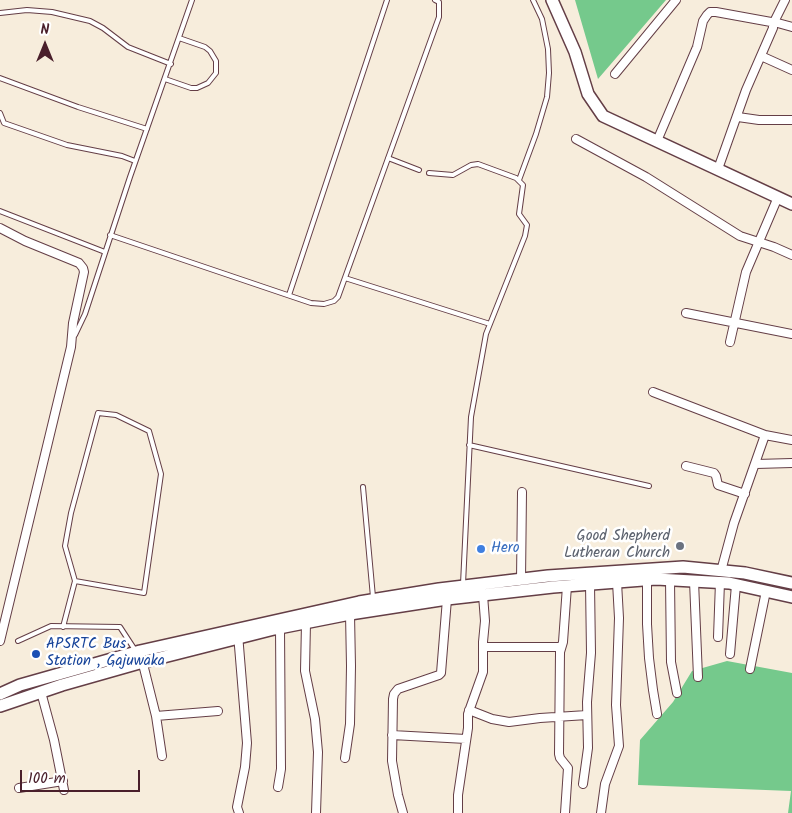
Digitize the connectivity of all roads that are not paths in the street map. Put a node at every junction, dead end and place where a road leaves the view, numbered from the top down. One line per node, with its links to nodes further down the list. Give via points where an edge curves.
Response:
1 (192, 0): 12 (lane)
2 (387, 0): 40 (lane)
3 (435, 0): 25 (lane, via 439,2 439,17)
4 (533, 0): 30 (lane, via 542,19 549,73 547,97)
5 (676, 0): 16 (street)
6 (785, 0): 10 (street)
7 (554, 1): 24 (main road, via 588,94 603,116)
8 (0, 8): 9 (lane)
9 (1, 13): 14 (lane, via 52,12 90,21 128,47)
10 (774, 23): 11 (street); 13 (street); 24 (street, via 716,12 706,15 697,47)
11 (792, 27)
12 (179, 38): 14 (lane); 18 (lane, via 210,51 216,61 216,74 197,88)
13 (761, 56): 15 (street); 20 (street)
14 (171, 64): 18 (lane)
15 (792, 70)
16 (615, 74)
17 (0, 78): 22 (lane)
18 (166, 79): 22 (lane)
19 (0, 113): 26 (lane, via 4,123 67,145)
20 (738, 117): 21 (street); 27 (street)
21 (792, 120)
22 (147, 129): 26 (lane)
23 (576, 139): 36 (street, via 646,177 727,229)
24 (657, 141): 27 (main road)
25 (388, 158): 28 (lane); 39 (lane)
26 (135, 161): 35 (lane)
27 (718, 169): 31 (main road)
28 (419, 170)
29 (429, 173): 30 (lane, via 453,175 478,164)
30 (519, 180): 43 (lane, via 524,189 519,214 527,225 527,231)
31 (778, 197): 32 (main road); 36 (street)
32 (792, 204)
33 (0, 211): 37 (lane)
34 (0, 228): 45 (street, via 81,264 84,272)
35 (110, 235): 37 (lane); 40 (lane)
36 (758, 242): 38 (street); 42 (street, via 746,272)
37 (105, 252): 45 (lane, via 85,314)
38 (792, 255)
39 (345, 278): 40 (lane, via 338,297 331,303 311,303); 43 (lane)
40 (289, 295)
41 (686, 313): 42 (street)
42 (736, 323): 44 (street); 46 (street)
43 (490, 324): 50 (lane, via 471,417)
44 (792, 334)
45 (72, 341): 82 (street)
46 (730, 342)
47 (653, 392): 48 (street)
48 (765, 434): 49 (street); 52 (street)
49 (792, 440)
50 (469, 445): 54 (lane); 68 (lane)
51 (792, 463): 52 (street)
52 (756, 464): 57 (street)
53 (686, 466): 57 (street, via 714,473 718,485)
54 (649, 486)
55 (363, 487): 74 (lane)
56 (522, 492): 60 (street)
57 (745, 494): 58 (street)
58 (720, 576): 59 (main road, via 683,567); 64 (main road); 66 (main road, via 745,573); 67 (main road); 81 (street)
59 (590, 579): 60 (main road); 65 (main road); 69 (main road); 99 (street, via 591,653)
60 (521, 580): 70 (main road)
61 (648, 580): 62 (main road); 65 (main road); 98 (street, via 649,658)
62 (670, 580): 64 (main road); 93 (street, via 671,662)
63 (75, 581): 63 (lane, via 144,593 161,474 149,431 116,415 98,413 71,513 65,546); 78 (lane)
64 (694, 581): 91 (street)
65 (617, 582): 116 (street, via 619,746 605,784)
66 (792, 583)
67 (736, 585): 71 (main road); 88 (street)
68 (463, 586): 70 (main road); 74 (main road)
69 (567, 586): 70 (main road); 85 (street)
70 (482, 589): 73 (main road); 84 (street)
71 (766, 591): 72 (main road); 90 (street)
72 (792, 597)
73 (447, 599): 76 (main road); 102 (street, via 441,672 398,689 394,694)
74 (373, 600): 75 (main road)
75 (332, 613): 76 (main road); 77 (main road); 80 (main road)
76 (350, 614): 105 (street, via 350,724)
77 (306, 623): 79 (main road); 112 (street, via 305,671 318,752)
78 (63, 627): 83 (lane, via 51,626); 87 (lane, via 120,627)
79 (280, 628): 80 (main road); 108 (street, via 281,769)
80 (238, 633): 86 (main road); 111 (street, via 247,743 237,807)
81 (718, 637)
82 (0, 640)
83 (18, 641)
84 (483, 647): 85 (street); 96 (street, via 483,672)
85 (561, 647): 101 (street)
86 (163, 651): 87 (main road); 89 (main road)
87 (136, 652): 89 (main road); 94 (main road, via 20,685)
88 (730, 654)
89 (140, 663): 92 (main road); 100 (street)
90 (750, 669)
91 (698, 677)
92 (41, 692): 95 (main road); 106 (street)
93 (677, 693)
94 (0, 694)
95 (0, 706)
96 (470, 710): 101 (street, via 509,722); 103 (street)
97 (218, 712): 100 (street)
98 (657, 714)
99 (587, 715): 101 (street); 107 (street, via 588,748)
100 (156, 716): 104 (street)
101 (560, 718): 115 (street, via 558,754 568,768)
102 (392, 735): 103 (street); 113 (street, via 392,761)
103 (466, 739): 114 (street)
104 (162, 756)
105 (345, 758)
106 (63, 781): 109 (street); 110 (street)
107 (583, 784)
108 (278, 787)
109 (19, 788)
110 (64, 790)
111 (239, 813)
112 (316, 813)
113 (403, 813)
114 (458, 813)
115 (565, 813)
116 (601, 813)

